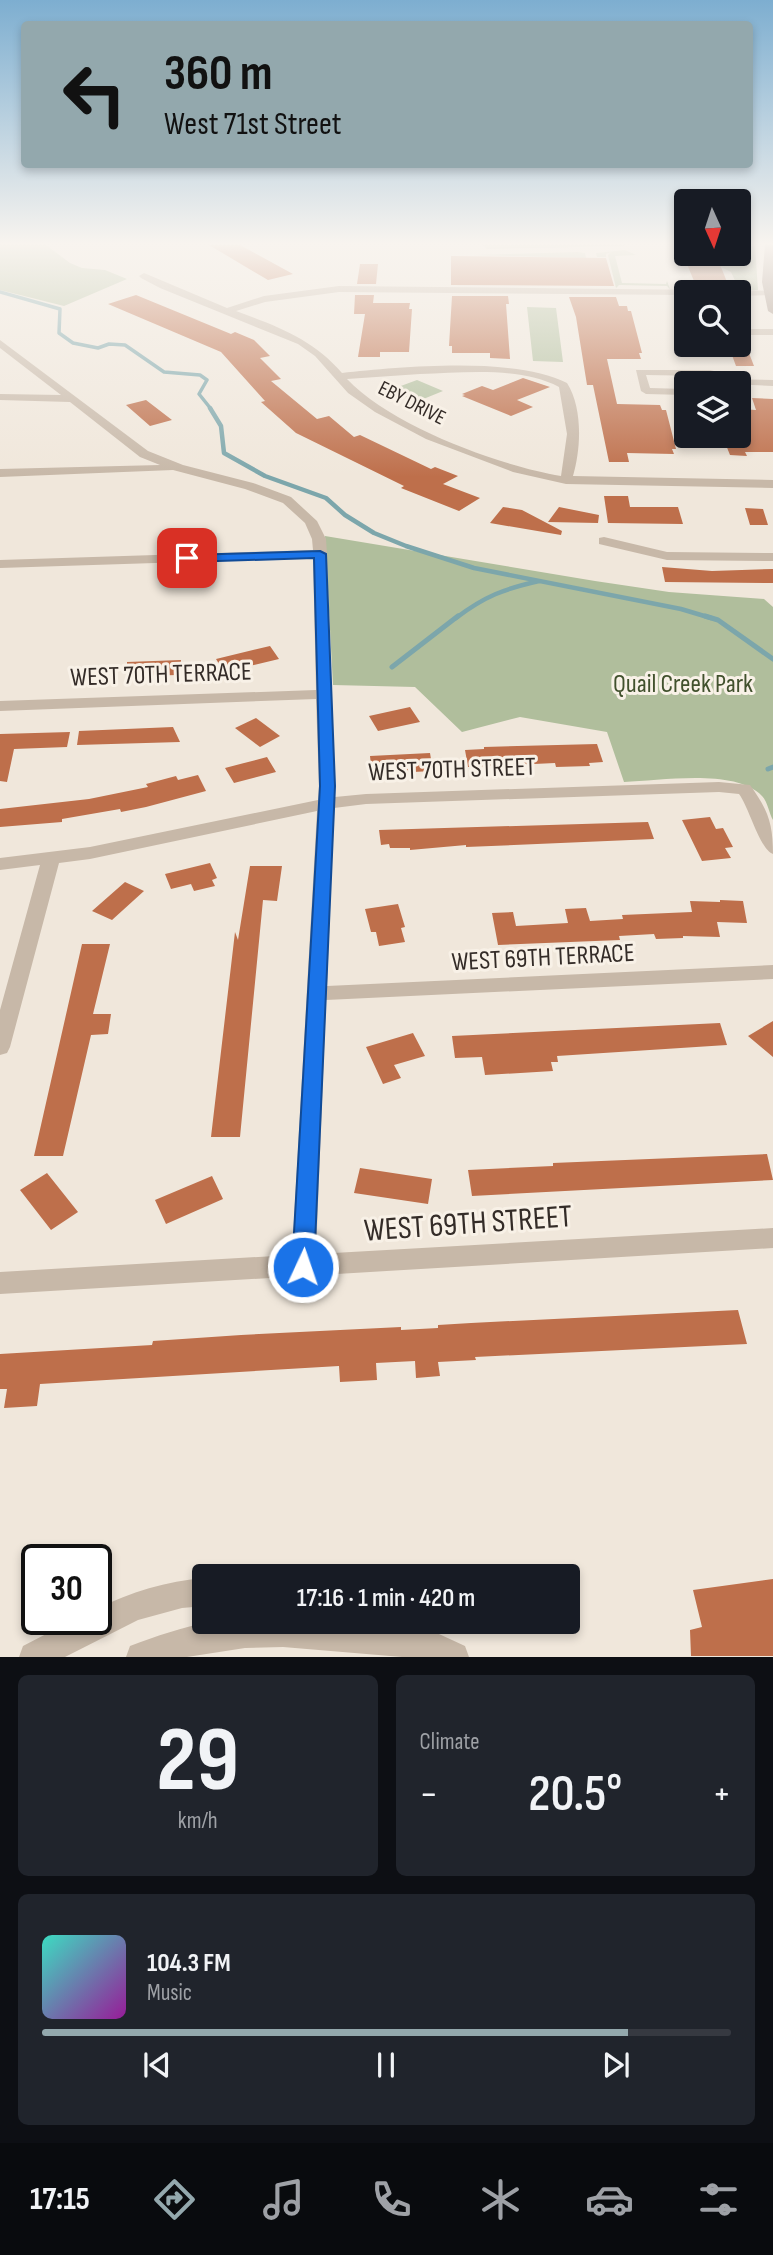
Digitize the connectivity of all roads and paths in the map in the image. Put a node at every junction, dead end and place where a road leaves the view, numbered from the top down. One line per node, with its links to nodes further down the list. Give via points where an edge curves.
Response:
1 (253, 322): 6 (street, EBY DRIVE, via 304,344 328,361)
2 (751, 332): 3 (street)
3 (773, 332)
4 (0, 343): 7 (street)
5 (674, 372): 10 (street, via 640,372 646,391)
6 (339, 376): 17 (street, EBY DRIVE, via 382,413 417,431 534,474); 17 (street, via 384,371 503,372 552,379 563,385 575,439)
7 (51, 382): 11 (street); 12 (street)
8 (751, 383): 9 (street)
9 (773, 383)
10 (674, 392)
11 (3, 397): 12 (street)
12 (70, 399): 13 (street)
13 (140, 450): 14 (street); 15 (street)
14 (116, 468): 15 (street); 16 (street)
15 (179, 468): 20 (street, via 288,500 311,521)
16 (0, 472)
17 (566, 480): 18 (street, EBY DRIVE)
18 (773, 484)
19 (604, 541): 21 (street, via 657,555)
20 (320, 554): 22 (street); 23 (street)
21 (773, 557)
22 (0, 564)
23 (324, 694): 24 (street, WEST 70TH TERRACE); 25 (street)
24 (0, 706)
25 (326, 804): 26 (street, WEST 70TH STREET, via 744,789); 27 (street, WEST 70TH STREET); 30 (street)
26 (773, 848)
27 (51, 858): 28 (street, WEST 70TH STREET); 31 (street)
28 (0, 864)
29 (773, 972): 30 (street, WEST 69TH TERRACE)
30 (317, 993): 33 (street)
31 (0, 1047)
32 (773, 1238): 33 (street, WEST 69TH STREET)
33 (303, 1267): 34 (street, WEST 69TH STREET)
34 (0, 1283)
35 (192, 1592): 38 (street, via 111,1615)
36 (406, 1634): 37 (street)
37 (442, 1651): 39 (street, via 337,1634 237,1634 162,1647)
38 (34, 1657)
39 (141, 1657)

